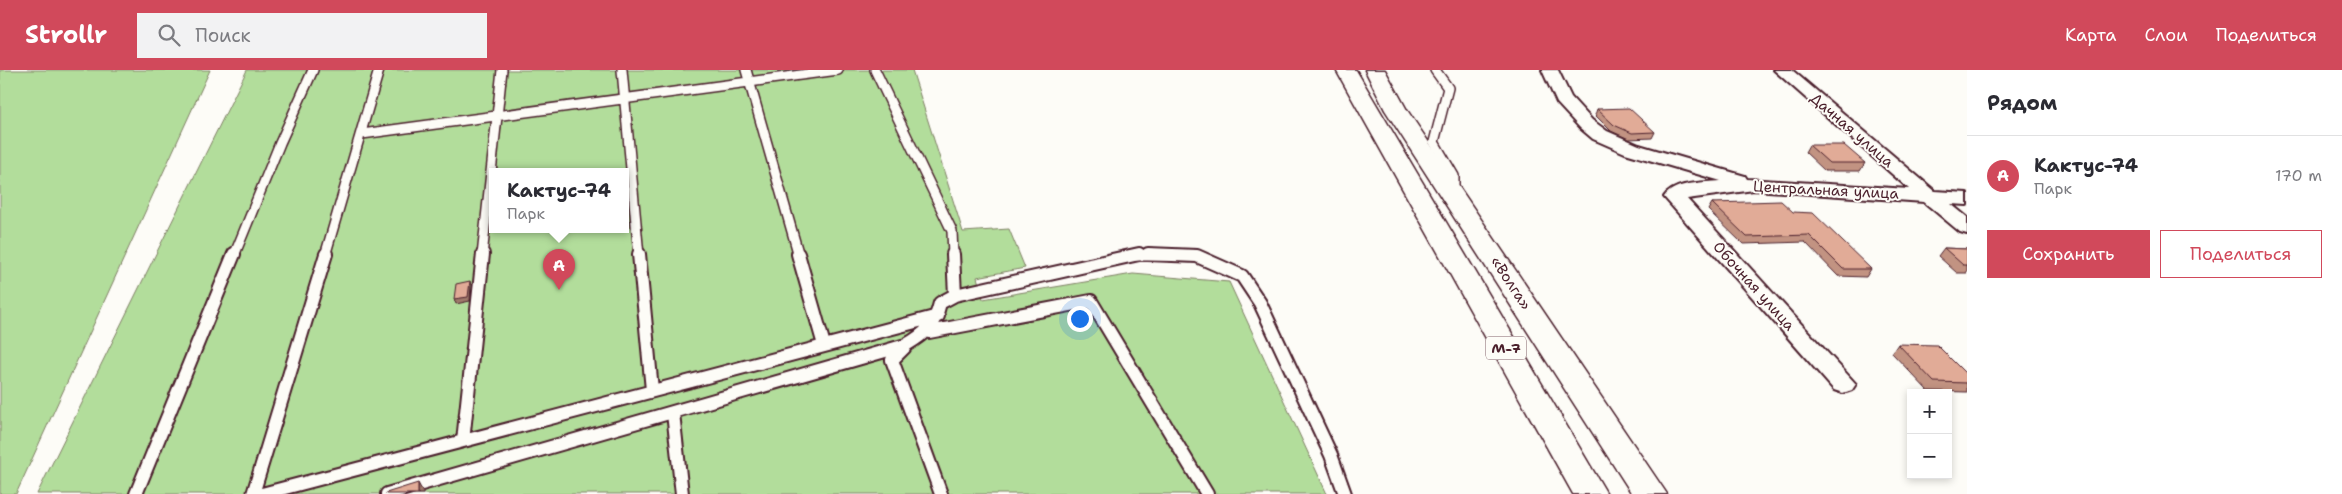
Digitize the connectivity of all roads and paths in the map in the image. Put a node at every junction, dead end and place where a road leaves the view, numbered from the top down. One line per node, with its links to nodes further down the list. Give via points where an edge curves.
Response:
1 (313, 70): 35 (lane)
2 (379, 70): 16 (lane)
3 (502, 70): 15 (lane)
4 (622, 70): 14 (lane)
5 (746, 70): 13 (lane)
6 (838, 70): 13 (lane)
7 (875, 70): 25 (lane, via 952,231)
8 (1346, 70): 43 (highway, М-7)
9 (1375, 70): 21 (highway, «Волга» / М-7, via 1396,110)
10 (1435, 70): 21 (lane, via 1448,88 1434,142 1454,176)
11 (1550, 70): 18 (street, via 1564,100 1600,135 1640,152)
12 (1782, 70): 22 (street, Дачная улица)
13 (750, 82): 14 (lane); 28 (lane)
14 (624, 98): 15 (lane); 31 (lane)
15 (497, 114): 16 (lane); 17 (lane)
16 (362, 134): 36 (lane)
17 (492, 168)
18 (1754, 184): 19 (street, Центральная улица); 22 (street, Центральная улица)
19 (1686, 191): 30 (street, Обочная улица, via 1674,197)
20 (489, 193): 33 (lane)
21 (1454, 196): 44 (highway, «Волга» / М-7)
22 (1929, 196): 23 (street, Центральная улица); 24 (street, Дачная улица)
23 (1967, 199)
24 (1967, 228)
25 (955, 295): 26 (lane, via 940,303); 42 (lane, via 1140,254 1197,256 1242,276 1260,303)
26 (938, 316): 27 (lane); 28 (lane)
27 (929, 332): 29 (lane); 41 (lane, via 1091,301)
28 (824, 344): 31 (lane)
29 (906, 345): 32 (lane); 40 (lane, via 892,360)
30 (1843, 384)
31 (652, 390): 33 (lane)
32 (673, 413): 34 (lane); 39 (lane)
33 (464, 440): 37 (lane)
34 (436, 488): 38 (lane)
35 (136, 494)
36 (253, 494)
37 (262, 494)
38 (387, 494)
39 (682, 494)
40 (941, 494)
41 (1207, 494)
42 (1346, 494)
43 (1590, 494)
44 (1650, 494)

